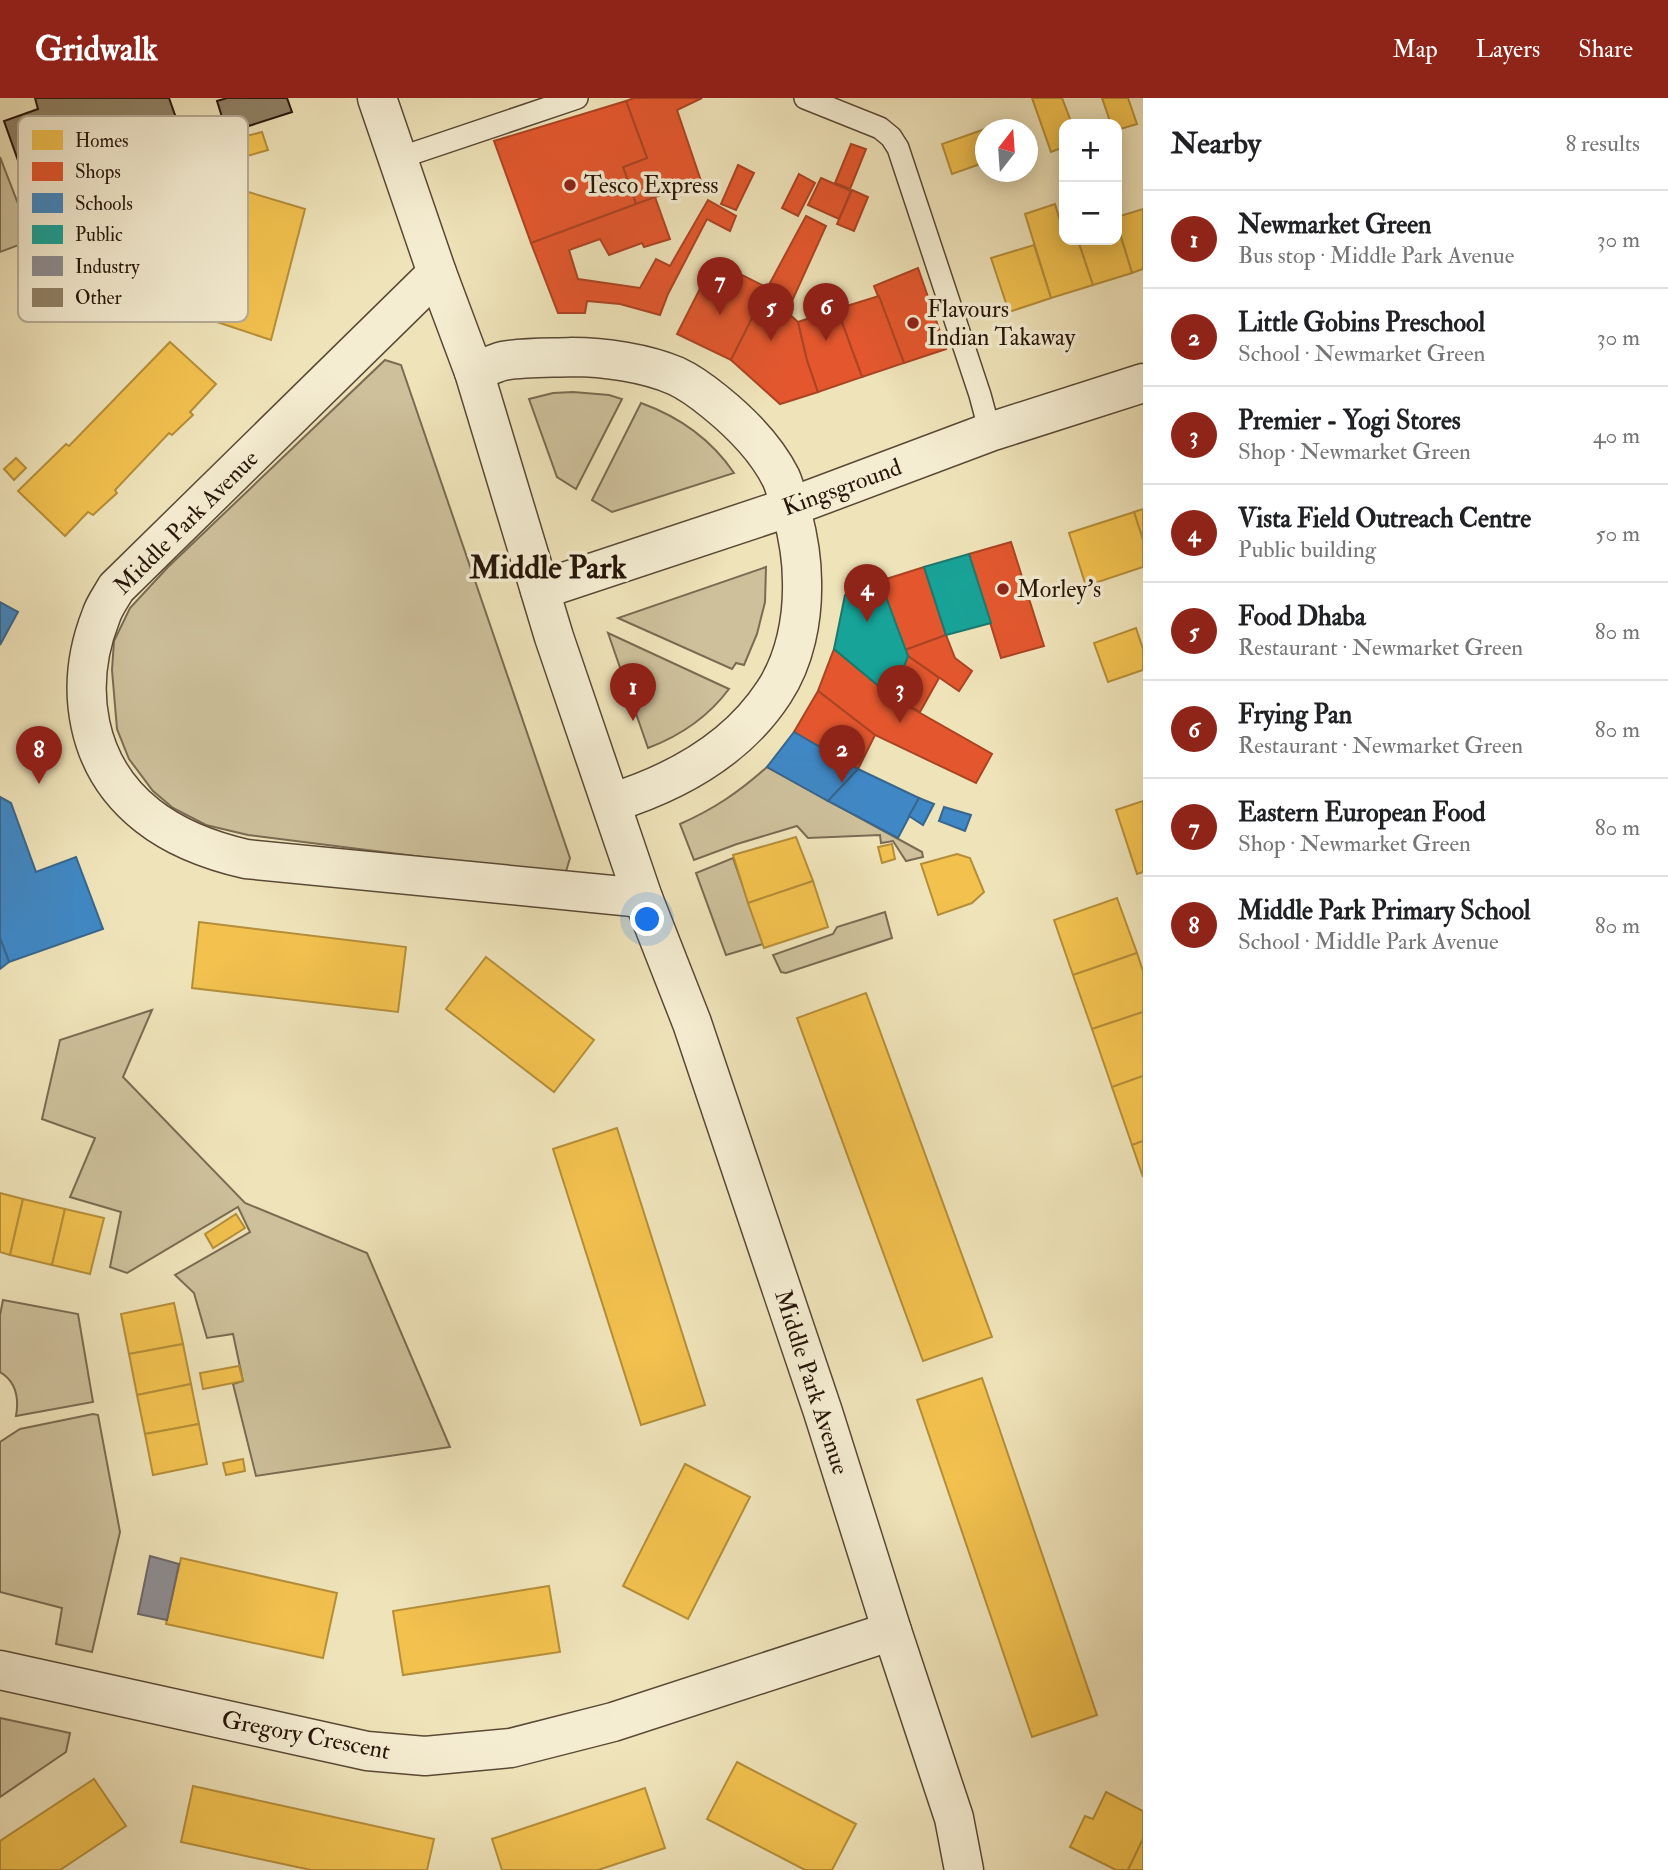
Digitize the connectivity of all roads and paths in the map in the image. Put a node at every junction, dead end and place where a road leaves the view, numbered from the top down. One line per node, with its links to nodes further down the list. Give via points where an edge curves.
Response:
1 (377, 98): 4 (street, Middle Park Avenue)
2 (577, 98): 4 (lane)
3 (805, 98): 8 (lane, via 880,128 898,148)
4 (399, 158): 5 (street, Middle Park Avenue)
5 (437, 273): 6 (street, Middle Park Avenue); 12 (street, Middle Park Avenue, via 116,588 101,614 88,664 87,711 92,735 108,771 148,817 218,853)
6 (474, 372): 9 (street, via 503,361 594,357 677,376 742,426 769,457); 10 (street, Middle Park Avenue)
7 (1143, 383): 8 (street, Kingsground)
8 (990, 432): 9 (street, Kingsground)
9 (790, 507): 10 (street, Kingsground); 11 (street, via 801,554 802,600 789,663 775,690 744,730 720,749 676,778)
10 (540, 590): 11 (street, Middle Park Avenue)
11 (611, 803): 12 (street, Middle Park Avenue)
12 (643, 898): 13 (street, Middle Park Avenue, via 692,1023 824,1412)
13 (892, 1631): 14 (street, Gregory Crescent, via 564,1736 511,1748 425,1756 367,1751); 15 (street, Middle Park Avenue, via 954,1818)
14 (0, 1670)
15 (964, 1870)

